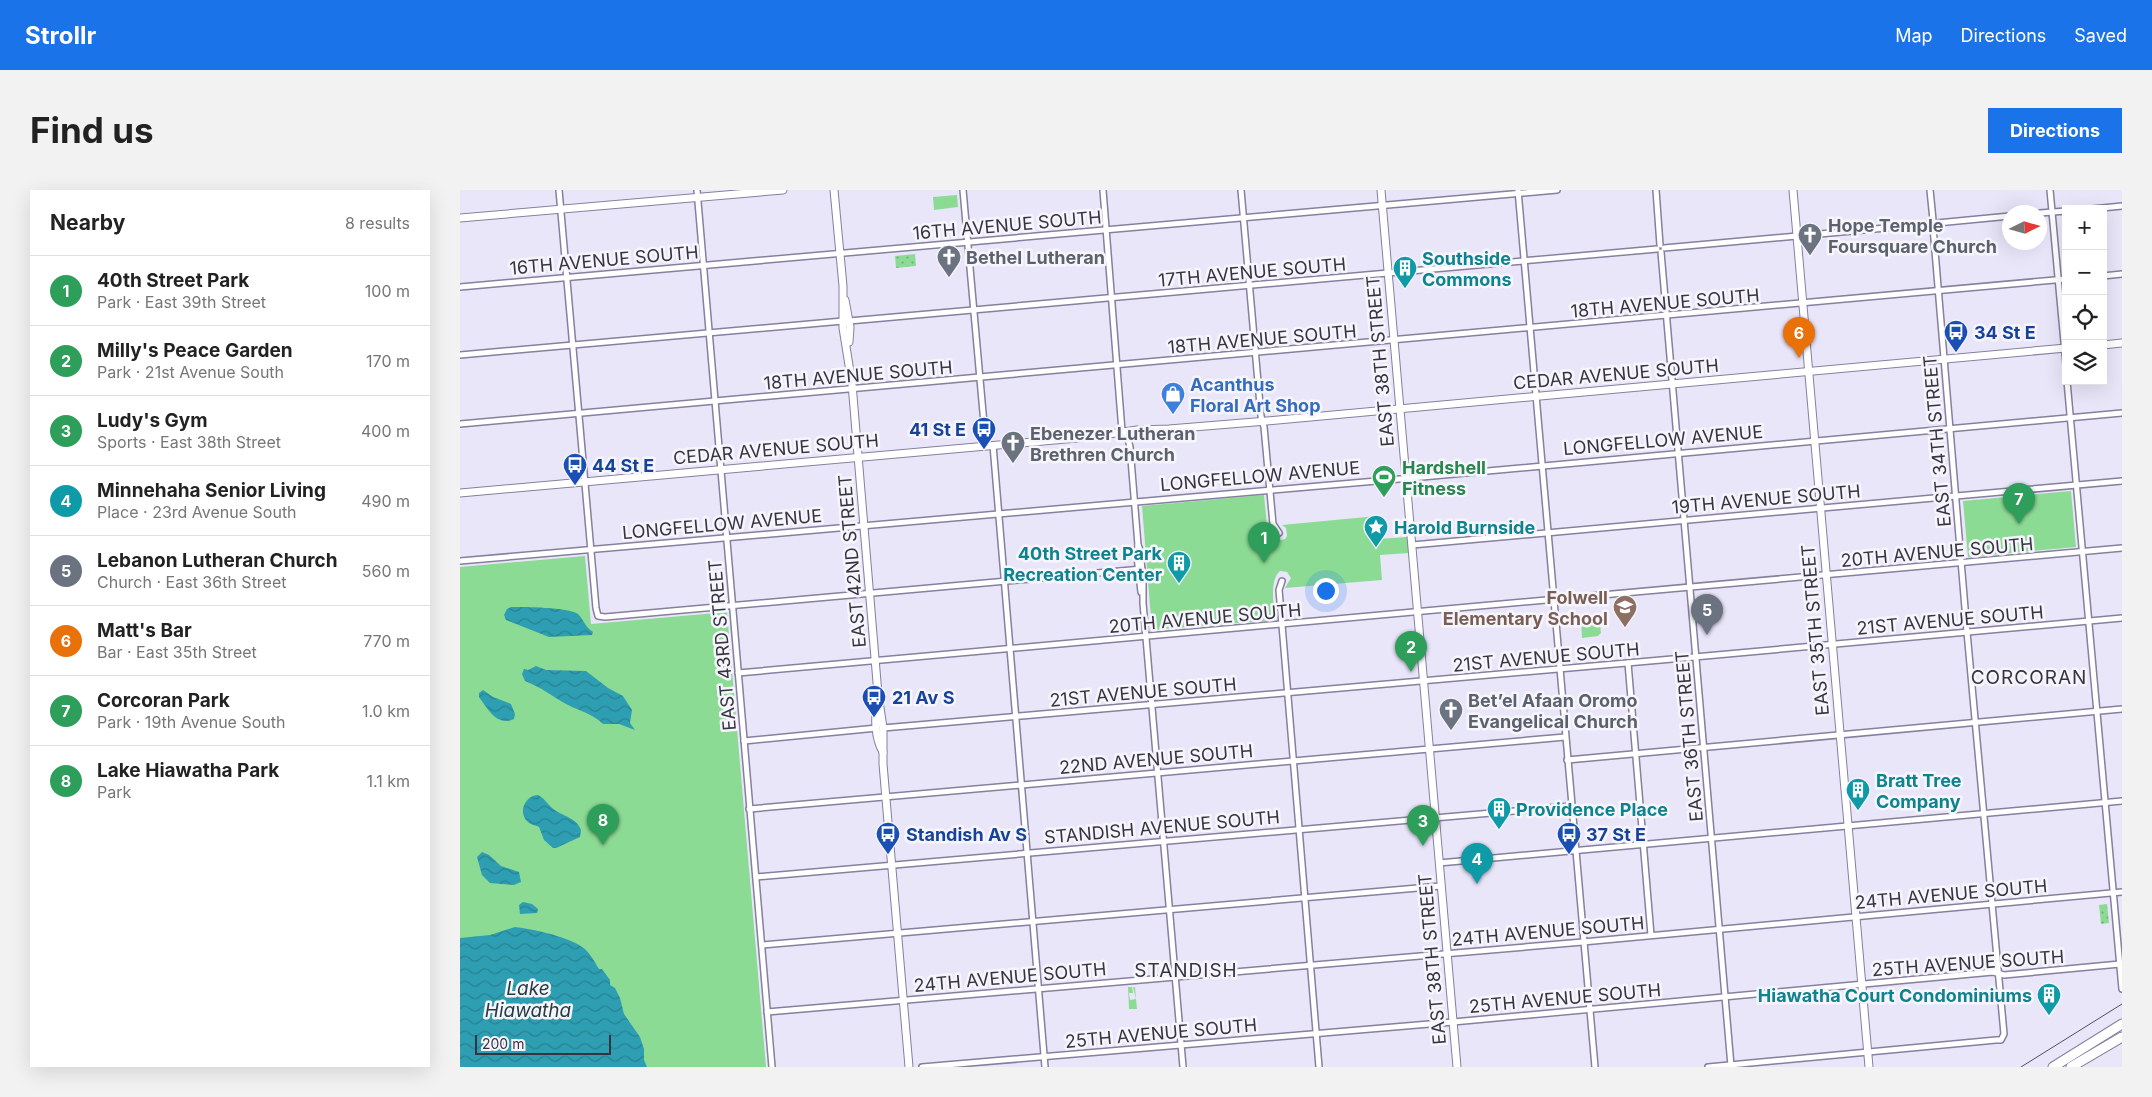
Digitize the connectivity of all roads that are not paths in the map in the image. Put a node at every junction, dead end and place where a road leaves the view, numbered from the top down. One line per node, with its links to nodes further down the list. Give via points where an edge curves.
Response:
1 (559, 190): 18 (street)
2 (782, 190): 14 (street)
3 (834, 190): 30 (street, EAST 42ND STREET)
4 (963, 190): 28 (street)
5 (1103, 190): 26 (street)
6 (1241, 190): 24 (street)
7 (1381, 190): 15 (street, EAST 38TH STREET)
8 (1557, 190): 13 (street, 16TH AVENUE SOUTH)
9 (1656, 190): 29 (street, EAST 36TH STREET)
10 (1793, 190): 27 (street, EAST 35TH STREET)
11 (1930, 190): 25 (street, EAST 34TH STREET)
12 (2050, 190): 20 (street)
13 (1519, 192): 15 (street, 16TH AVENUE SOUTH); 31 (street)
14 (697, 194): 18 (street); 32 (street, EAST 43RD STREET)
15 (1382, 206): 24 (street, 16TH AVENUE SOUTH); 33 (street, EAST 38TH STREET)
16 (2122, 206): 17 (street)
17 (2107, 208)
18 (560, 210): 23 (street); 36 (street)
19 (2062, 211): 20 (street)
20 (2052, 212): 21 (street); 37 (street)
21 (2047, 213)
22 (2002, 217): 25 (street, 17TH AVENUE SOUTH)
23 (460, 218)
24 (1244, 218): 26 (street, 16TH AVENUE SOUTH); 39 (street)
25 (1933, 224): 27 (street, 17TH AVENUE SOUTH); 41 (street, EAST 34TH STREET)
26 (1106, 230): 28 (street, 16TH AVENUE SOUTH); 42 (street)
27 (1797, 236): 29 (street, 17TH AVENUE SOUTH); 43 (street, EAST 35TH STREET)
28 (968, 243): 30 (street, 16TH AVENUE SOUTH); 44 (street)
29 (1660, 249): 31 (street, 17TH AVENUE SOUTH); 45 (street, EAST 36TH STREET)
30 (840, 253): 32 (street, 16TH AVENUE SOUTH); 46 (street, EAST 42ND STREET)
31 (1524, 261): 33 (street, 17TH AVENUE SOUTH); 47 (street)
32 (703, 266): 36 (street, 16TH AVENUE SOUTH); 48 (street, EAST 43RD STREET)
33 (1388, 274): 39 (street, 17TH AVENUE SOUTH); 50 (street, EAST 38TH STREET)
34 (2122, 274): 35 (street)
35 (2107, 276)
36 (567, 277): 40 (street, 16TH AVENUE SOUTH); 53 (street)
37 (2058, 280): 38 (street, 18TH AVENUE SOUTH); 41 (street, 18TH AVENUE SOUTH); 49 (street)
38 (2062, 280)
39 (1250, 286): 42 (street, 17TH AVENUE SOUTH); 55 (street)
40 (460, 287)
41 (1939, 291): 43 (street, 18TH AVENUE SOUTH); 57 (street, EAST 34TH STREET)
42 (1112, 298): 44 (street, 17TH AVENUE SOUTH); 58 (street)
43 (1803, 304): 45 (street, 18TH AVENUE SOUTH); 59 (street, EAST 35TH STREET)
44 (973, 310): 46 (street, 17TH AVENUE SOUTH); 60 (street)
45 (1667, 316): 47 (street, 18TH AVENUE SOUTH); 61 (street, EAST 36TH STREET)
46 (846, 321): 48 (street, 17TH AVENUE SOUTH); 63 (street, EAST 42ND STREET)
47 (1530, 329): 50 (street, 18TH AVENUE SOUTH); 64 (street)
48 (709, 334): 53 (street, 17TH AVENUE SOUTH); 65 (street, EAST 43RD STREET)
49 (2064, 340)
50 (1394, 341): 55 (street, 18TH AVENUE SOUTH); 66 (street, EAST 38TH STREET)
51 (2122, 343): 52 (street)
52 (2107, 345)
53 (573, 347): 56 (street, 17TH AVENUE SOUTH); 68 (street)
54 (2062, 348): 57 (street, CEDAR AVENUE SOUTH)
55 (1256, 354): 58 (street, 18TH AVENUE SOUTH); 70 (street)
56 (460, 355)
57 (1944, 359): 59 (street, CEDAR AVENUE SOUTH); 72 (street, EAST 34TH STREET)
58 (1118, 366): 60 (street, 18TH AVENUE SOUTH); 73 (street)
59 (1808, 372): 61 (street, CEDAR AVENUE SOUTH); 74 (street, EAST 35TH STREET)
60 (980, 378): 63 (street, 18TH AVENUE SOUTH); 75 (street)
61 (1672, 385): 64 (street, CEDAR AVENUE SOUTH); 76 (street, EAST 36TH STREET)
62 (2067, 385): 69 (street)
63 (852, 390): 65 (street, 18TH AVENUE SOUTH); 77 (street, EAST 42ND STREET)
64 (1536, 396): 66 (street, CEDAR AVENUE SOUTH); 78 (street)
65 (715, 402): 68 (street, 18TH AVENUE SOUTH); 79 (street, EAST 43RD STREET)
66 (1400, 409): 70 (street, CEDAR AVENUE SOUTH); 80 (street, EAST 38TH STREET)
67 (2122, 412): 69 (street, LONGFELLOW AVENUE)
68 (579, 414): 71 (street, 18TH AVENUE SOUTH); 81 (street)
69 (2070, 417): 72 (street, LONGFELLOW AVENUE); 83 (street)
70 (1262, 421): 73 (street, CEDAR AVENUE SOUTH); 84 (street)
71 (460, 424)
72 (1950, 429): 74 (street, LONGFELLOW AVENUE); 86 (street, EAST 34TH STREET)
73 (1125, 433): 75 (street, CEDAR AVENUE SOUTH); 87 (street, via 1130,448)
74 (1814, 441): 76 (street, LONGFELLOW AVENUE); 88 (street, EAST 35TH STREET)
75 (989, 446): 77 (street, CEDAR AVENUE SOUTH); 89 (street)
76 (1678, 453): 78 (street, LONGFELLOW AVENUE); 90 (street, EAST 36TH STREET)
77 (858, 457): 79 (street, CEDAR AVENUE SOUTH); 91 (street, EAST 42ND STREET)
78 (1542, 465): 80 (street, LONGFELLOW AVENUE); 93 (street)
79 (721, 469): 81 (street, CEDAR AVENUE SOUTH); 94 (street, EAST 43RD STREET)
80 (1405, 478): 84 (street, LONGFELLOW AVENUE); 95 (street, EAST 38TH STREET)
81 (585, 481): 85 (street, CEDAR AVENUE SOUTH); 97 (street)
82 (2122, 481): 83 (street, 19TH AVENUE SOUTH)
83 (2076, 485): 86 (street, 19TH AVENUE SOUTH); 98 (street)
84 (1269, 489): 87 (street, LONGFELLOW AVENUE); 92 (street, via 1272,524)
85 (460, 493)
86 (1956, 496): 88 (street, 19TH AVENUE SOUTH); 100 (street, EAST 34TH STREET)
87 (1134, 501): 89 (street, LONGFELLOW AVENUE); 101 (street)
88 (1820, 508): 90 (street, 19TH AVENUE SOUTH); 102 (street, EAST 35TH STREET)
89 (998, 513): 91 (street, LONGFELLOW AVENUE); 103 (street)
90 (1684, 520): 93 (street, 19TH AVENUE SOUTH); 105 (street, EAST 36TH STREET)
91 (863, 526): 94 (street, LONGFELLOW AVENUE); 106 (street, EAST 42ND STREET)
92 (1279, 533)
93 (1548, 533): 95 (street, 19TH AVENUE SOUTH); 107 (street)
94 (727, 538): 97 (street, LONGFELLOW AVENUE); 108 (street, EAST 43RD STREET)
95 (1412, 546): 109 (street, EAST 38TH STREET)
96 (2122, 548): 98 (street, 20TH AVENUE SOUTH)
97 (591, 549): 99 (street, LONGFELLOW AVENUE); 108 (street, via 598,616)
98 (2082, 552): 100 (street, 20TH AVENUE SOUTH); 111 (street)
99 (460, 561)
100 (1961, 563): 102 (street, 20TH AVENUE SOUTH); 113 (street, EAST 34TH STREET)
101 (1140, 569): 103 (street); 114 (street)
102 (1826, 575): 105 (street, 20TH AVENUE SOUTH); 115 (street, EAST 35TH STREET)
103 (1004, 581): 106 (street); 116 (street)
104 (1282, 581): 112 (street, via 1279,590)
105 (1690, 587): 107 (street, 20TH AVENUE SOUTH); 117 (street, EAST 36TH STREET)
106 (869, 593): 108 (street); 118 (street, EAST 42ND STREET)
107 (1554, 601): 109 (street, 20TH AVENUE SOUTH); 120 (street)
108 (732, 605): 121 (street, EAST 43RD STREET)
109 (1417, 613): 112 (street, 20TH AVENUE SOUTH); 122 (street, EAST 38TH STREET)
110 (2122, 618): 111 (street, 21ST AVENUE SOUTH)
111 (2088, 621): 113 (street, 21ST AVENUE SOUTH); 126 (street)
112 (1282, 625): 114 (street, 20TH AVENUE SOUTH); 123 (street)
113 (1967, 632): 115 (street, 21ST AVENUE SOUTH); 128 (street, EAST 34TH STREET)
114 (1146, 637): 116 (street, 20TH AVENUE SOUTH); 124 (street)
115 (1832, 645): 117 (street, 21ST AVENUE SOUTH); 130 (street, EAST 35TH STREET)
116 (1010, 649): 118 (street, 20TH AVENUE SOUTH); 127 (street)
117 (1696, 657): 119 (street, 21ST AVENUE SOUTH); 133 (street, EAST 36TH STREET)
118 (875, 661): 121 (street, 20TH AVENUE SOUTH); 129 (street, EAST 42ND STREET)
119 (1628, 663): 120 (street, 21ST AVENUE SOUTH); 135 (street)
120 (1559, 669): 122 (street, 21ST AVENUE SOUTH); 131 (street)
121 (738, 673): 132 (street, EAST 43RD STREET)
122 (1423, 682): 123 (street, 21ST AVENUE SOUTH); 134 (street, EAST 38TH STREET)
123 (1287, 693): 124 (street, 21ST AVENUE SOUTH); 137 (street)
124 (1152, 705): 127 (street, 21ST AVENUE SOUTH); 138 (street)
125 (2122, 710): 126 (street)
126 (2096, 712): 128 (street); 142 (street)
127 (1016, 717): 129 (street, 21ST AVENUE SOUTH); 139 (street)
128 (1976, 723): 130 (street); 145 (street, EAST 34TH STREET)
129 (880, 728): 132 (street, 21ST AVENUE SOUTH); 140 (street, EAST 42ND STREET)
130 (1840, 736): 133 (street); 147 (street, EAST 35TH STREET)
131 (1565, 737): 134 (street, 22ND AVENUE SOUTH); 136 (street)
132 (744, 741): 144 (street, EAST 43RD STREET)
133 (1704, 748): 135 (street); 149 (street, EAST 36TH STREET)
134 (1429, 749): 137 (street, 22ND AVENUE SOUTH); 146 (street, EAST 38TH STREET)
135 (1635, 754): 136 (street); 151 (street)
136 (1567, 760): 143 (street)
137 (1293, 761): 138 (street, 22ND AVENUE SOUTH); 148 (street)
138 (1157, 773): 139 (street, 22ND AVENUE SOUTH); 150 (street)
139 (1021, 784): 140 (street, 22ND AVENUE SOUTH); 153 (street)
140 (886, 797): 144 (street, 22ND AVENUE SOUTH); 155 (street, EAST 42ND STREET)
141 (2122, 801): 142 (street)
142 (2104, 802): 145 (street); 159 (street)
143 (1571, 806): 146 (street, STANDISH AVENUE SOUTH); 152 (street)
144 (749, 809): 156 (street, EAST 43RD STREET)
145 (1984, 813): 147 (street); 161 (street, EAST 34TH STREET)
146 (1435, 817): 148 (street, STANDISH AVENUE SOUTH); 154 (street, EAST 38TH STREET)
147 (1848, 826): 149 (street); 163 (street, EAST 35TH STREET)
148 (1299, 829): 150 (street, STANDISH AVENUE SOUTH); 160 (street)
149 (1711, 838): 151 (street); 165 (street, EAST 36TH STREET)
150 (1163, 841): 153 (street, STANDISH AVENUE SOUTH); 162 (street)
151 (1643, 844): 152 (street); 167 (street)
152 (1575, 850): 154 (street); 168 (street)
153 (1027, 853): 155 (street, STANDISH AVENUE SOUTH); 164 (street)
154 (1439, 862): 157 (street, EAST 38TH STREET)
155 (892, 864): 156 (street, STANDISH AVENUE SOUTH); 166 (street, EAST 42ND STREET)
156 (756, 877): 169 (street, EAST 43RD STREET)
157 (1441, 886): 160 (street); 170 (street, EAST 38TH STREET)
158 (2122, 892): 159 (street, 24TH AVENUE SOUTH)
159 (2113, 893): 161 (street, 24TH AVENUE SOUTH); 171 (street)
160 (1305, 898): 162 (street); 172 (street)
161 (1992, 904): 163 (street, 24TH AVENUE SOUTH); 173 (street, EAST 34TH STREET)
162 (1169, 909): 164 (street); 174 (street)
163 (1856, 917): 165 (street, 24TH AVENUE SOUTH); 175 (street, EAST 35TH STREET)
164 (1032, 921): 166 (street); 176 (street)
165 (1720, 929): 167 (street, 24TH AVENUE SOUTH); 178 (street, EAST 36TH STREET)
166 (897, 932): 169 (street); 179 (street, EAST 42ND STREET)
167 (1651, 935): 168 (street, 24TH AVENUE SOUTH)
168 (1583, 942): 170 (street, 24TH AVENUE SOUTH); 180 (street)
169 (762, 945): 181 (street, EAST 43RD STREET)
170 (1446, 954): 172 (street, 24TH AVENUE SOUTH); 182 (street, EAST 38TH STREET)
171 (2120, 964): 173 (street, 25TH AVENUE SOUTH); 177 (street)
172 (1310, 966): 174 (street, 24TH AVENUE SOUTH); 184 (street)
173 (1999, 974): 175 (street, 25TH AVENUE SOUTH); 187 (street, EAST 34TH STREET, via 2004,1034 2001,1040)
174 (1175, 976): 176 (street, 24TH AVENUE SOUTH); 186 (street)
175 (1862, 984): 178 (street, 25TH AVENUE SOUTH); 187 (street, EAST 35TH STREET)
176 (1038, 988): 179 (street, 24TH AVENUE SOUTH); 188 (street)
177 (2122, 989)
178 (1726, 997): 180 (street, 25TH AVENUE SOUTH); 189 (street, EAST 36TH STREET)
179 (903, 1000): 181 (street, 24TH AVENUE SOUTH); 191 (street, EAST 42ND STREET)
180 (1589, 1009): 182 (street, 25TH AVENUE SOUTH); 197 (street)
181 (767, 1012): 190 (street, EAST 43RD STREET)
182 (1453, 1022): 184 (street, 25TH AVENUE SOUTH); 196 (street, EAST 38TH STREET)
183 (2122, 1024): 200 (highway)
184 (1316, 1033): 186 (street, 25TH AVENUE SOUTH); 195 (street)
185 (2121, 1038): 201 (highway)
186 (1181, 1045): 188 (street, 25TH AVENUE SOUTH); 194 (street)
187 (1868, 1052): 189 (street); 199 (street, EAST 35TH STREET)
188 (1044, 1057): 192 (street, 25TH AVENUE SOUTH); 193 (street)
189 (1731, 1066): 198 (street)
190 (772, 1067)
191 (909, 1067)
192 (922, 1067)
193 (1045, 1067)
194 (1183, 1067)
195 (1320, 1067)
196 (1457, 1067)
197 (1594, 1067)
198 (1708, 1067)
199 (1869, 1067)
200 (2052, 1067)
201 (2071, 1067)

